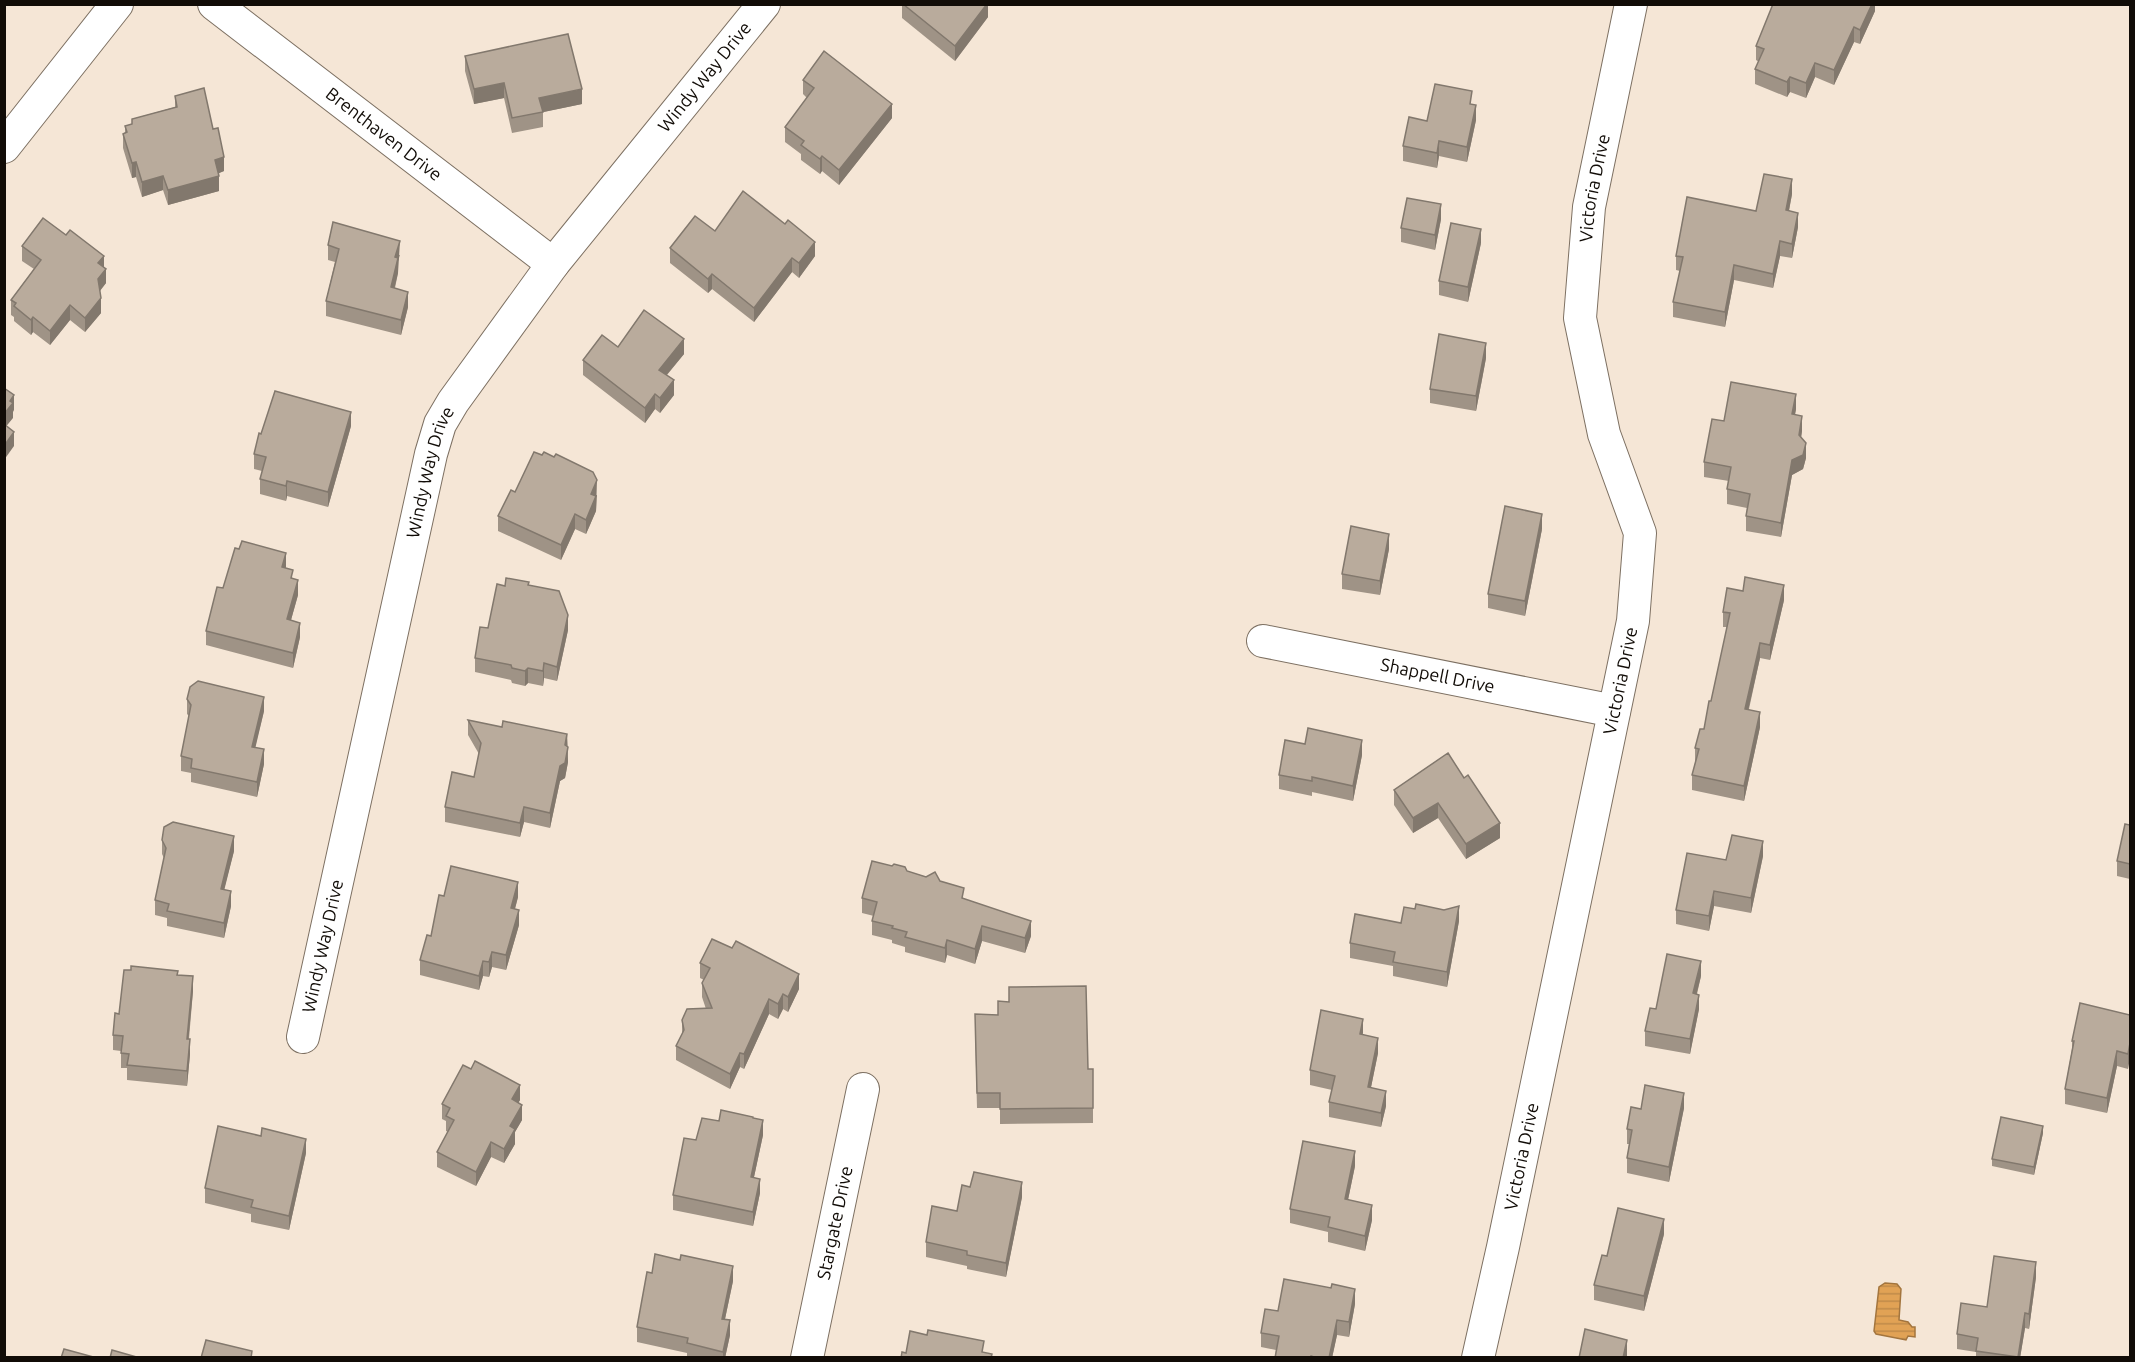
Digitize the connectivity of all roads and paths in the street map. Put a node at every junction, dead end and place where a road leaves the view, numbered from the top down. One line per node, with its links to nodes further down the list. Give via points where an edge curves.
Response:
1 (117, 4): 5 (street)
2 (214, 4): 6 (street, Brenthaven Drive)
3 (764, 4): 6 (street, Windy Way Drive)
4 (1630, 4): 8 (street, Victoria Drive, via 1589,207 1580,318 1604,434 1640,533 1633,621)
5 (4, 147)
6 (553, 264): 9 (street, Windy Way Drive, via 440,424)
7 (1263, 641): 8 (street, Shappell Drive)
8 (1614, 711): 12 (street, Victoria Drive)
9 (303, 1037)
10 (862, 1089): 11 (street, Stargate Drive)
11 (807, 1358)
12 (1478, 1358)

